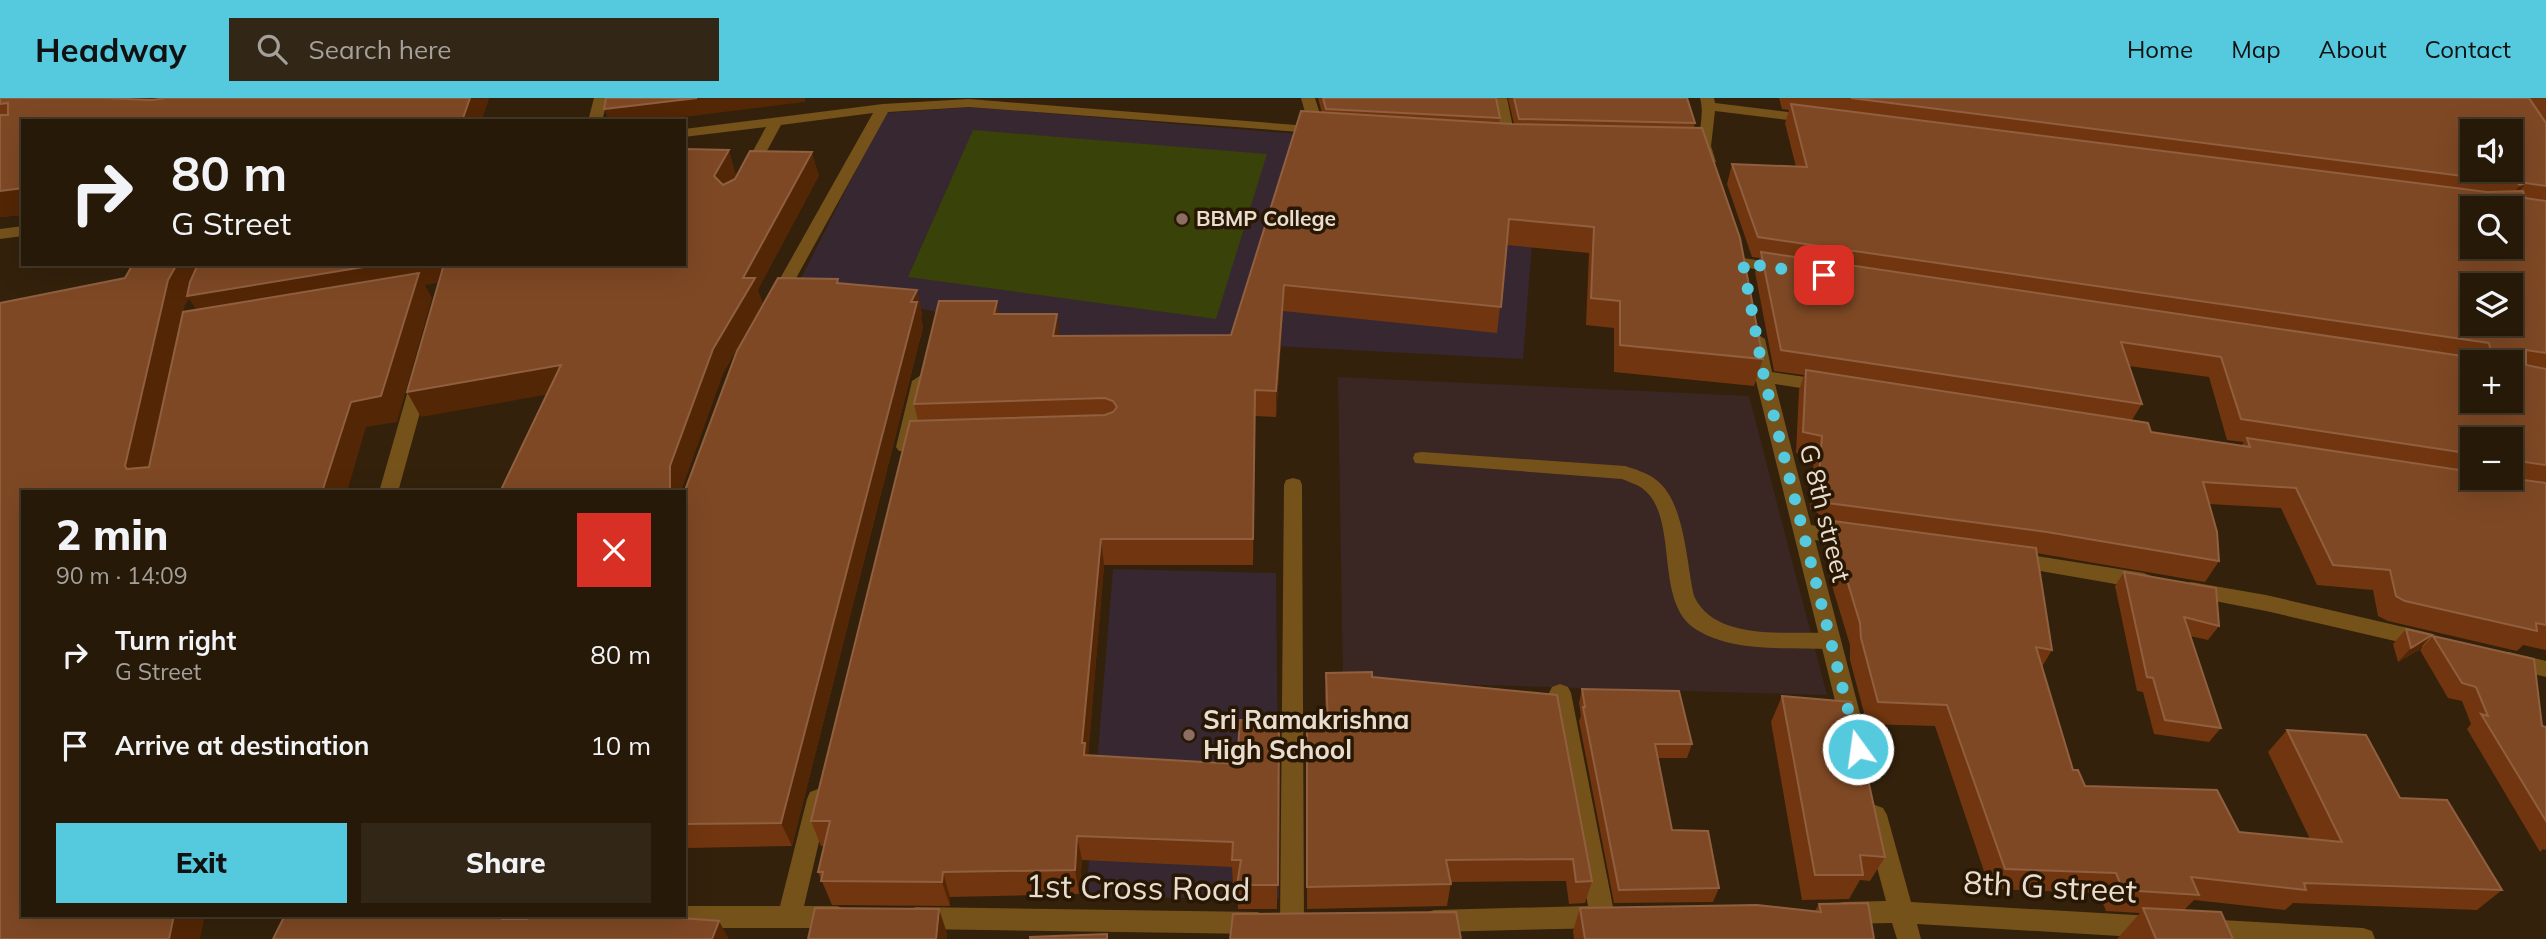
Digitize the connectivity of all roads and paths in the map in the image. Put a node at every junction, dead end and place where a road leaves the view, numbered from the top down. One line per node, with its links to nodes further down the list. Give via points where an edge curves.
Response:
1 (601, 98): 7 (street)
2 (1308, 98): 10 (street)
3 (1500, 98): 12 (street)
4 (1708, 102): 9 (street); 13 (street, via 1697,145)
5 (1081, 106): 6 (street, via 969,103); 10 (street)
6 (883, 108): 8 (street); 19 (street)
7 (596, 119)
8 (776, 121): 11 (street); 14 (street)
9 (1833, 122)
10 (1325, 131)
11 (686, 133)
12 (1509, 142)
13 (1717, 185)
14 (739, 191)
15 (21, 231): 16 (street)
16 (0, 234)
17 (1797, 271): 18 (street, via 1741,256)
18 (1747, 288)
19 (768, 314)
20 (1754, 326): 23 (street, G 8th street)
21 (925, 364): 26 (street, via 913,439)
22 (424, 365): 28 (street)
23 (1764, 377): 24 (street); 29 (street, G 8th street)
24 (1846, 389)
25 (1422, 458): 32 (street, via 1625,473 1650,485 1664,501 1689,609 1702,623 1733,635)
26 (900, 466)
27 (1293, 485): 49 (street)
28 (389, 490)
29 (1802, 531): 30 (street); 32 (street, G 8th street)
30 (1871, 540)
31 (1994, 556): 33 (street, via 2266,603)
32 (1830, 641): 37 (street, G 8th street)
33 (2451, 646)
34 (2490, 656): 35 (street)
35 (2546, 668)
36 (1560, 693): 44 (street)
37 (1858, 749)
38 (822, 784): 43 (street)
39 (1868, 790): 40 (street)
40 (1900, 912): 41 (street); 51 (street); 52 (street, 8th G street)
41 (1819, 914)
42 (686, 916): 43 (street)
43 (789, 917): 46 (street)
44 (1602, 917): 45 (street); 48 (street)
45 (1629, 917)
46 (859, 918)
47 (887, 918): 49 (street, 1st Cross Road)
48 (1413, 921)
49 (1292, 923): 50 (street, 1st Cross Road)
50 (1319, 923)
51 (1909, 939)
52 (2363, 939)

